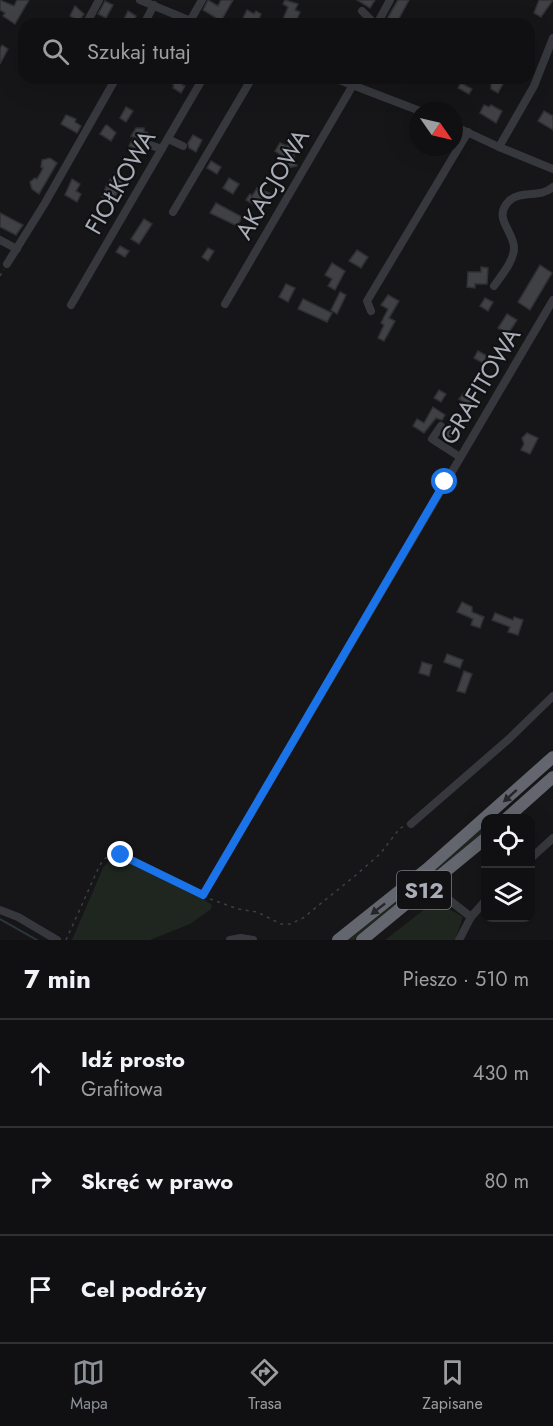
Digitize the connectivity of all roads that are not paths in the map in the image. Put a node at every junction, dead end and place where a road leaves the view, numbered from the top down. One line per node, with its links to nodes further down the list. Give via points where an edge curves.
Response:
1 (99, 0): 8 (street)
2 (140, 0): 6 (street)
3 (202, 0): 11 (street)
4 (385, 0): 13 (street)
5 (390, 0): 14 (street)
6 (153, 5): 9 (street); 10 (street)
7 (362, 11): 12 (street)
8 (89, 18)
9 (147, 18)
10 (184, 18)
11 (195, 18)
12 (369, 18)
13 (376, 18)
14 (377, 18)
15 (553, 38): 16 (street)
16 (535, 83)
17 (113, 84): 37 (street)
18 (200, 84): 26 (street, FIOŁKOWA)
19 (248, 84): 35 (street)
20 (352, 84): 41 (street, AKACJOWA)
21 (358, 84): 23 (street)
22 (535, 84): 29 (street)
23 (409, 106)
24 (463, 130): 25 (street)
25 (468, 132): 29 (street); 43 (street, via 367,301)
26 (168, 139): 27 (street); 30 (street, FIOŁKOWA)
27 (183, 146)
28 (144, 147): 30 (street)
29 (499, 147): 31 (street)
30 (162, 149): 34 (street, FIOŁKOWA)
31 (553, 169)
32 (553, 186): 39 (street, via 543,193 513,198 503,210 514,250)
33 (121, 200): 34 (street)
34 (129, 207): 42 (street, FIOŁKOWA)
35 (173, 212)
36 (0, 240): 37 (street)
37 (17, 249): 38 (street)
38 (7, 264)
39 (495, 286)
40 (553, 300): 45 (street, GRAFITOWA)
41 (225, 303)
42 (71, 305)
43 (371, 311)
44 (441, 426): 45 (street, via 432,440)
45 (460, 457): 55 (street, GRAFITOWA)
46 (553, 696): 50 (street)
47 (553, 757): 62 (highway, S12, one-way to 62, via 448,851)
48 (553, 777): 49 (highway)
49 (512, 814)
50 (411, 824)
51 (553, 838): 53 (street)
52 (481, 842): 54 (highway, S12)
53 (535, 855)
54 (433, 882): 58 (street); 63 (highway, S12)
55 (203, 895)
56 (481, 905): 58 (street)
57 (0, 910): 59 (street)
58 (471, 916): 64 (street)
59 (57, 940)
60 (230, 940): 61 (street)
61 (253, 940)
62 (338, 940)
63 (362, 940)
64 (459, 940)

